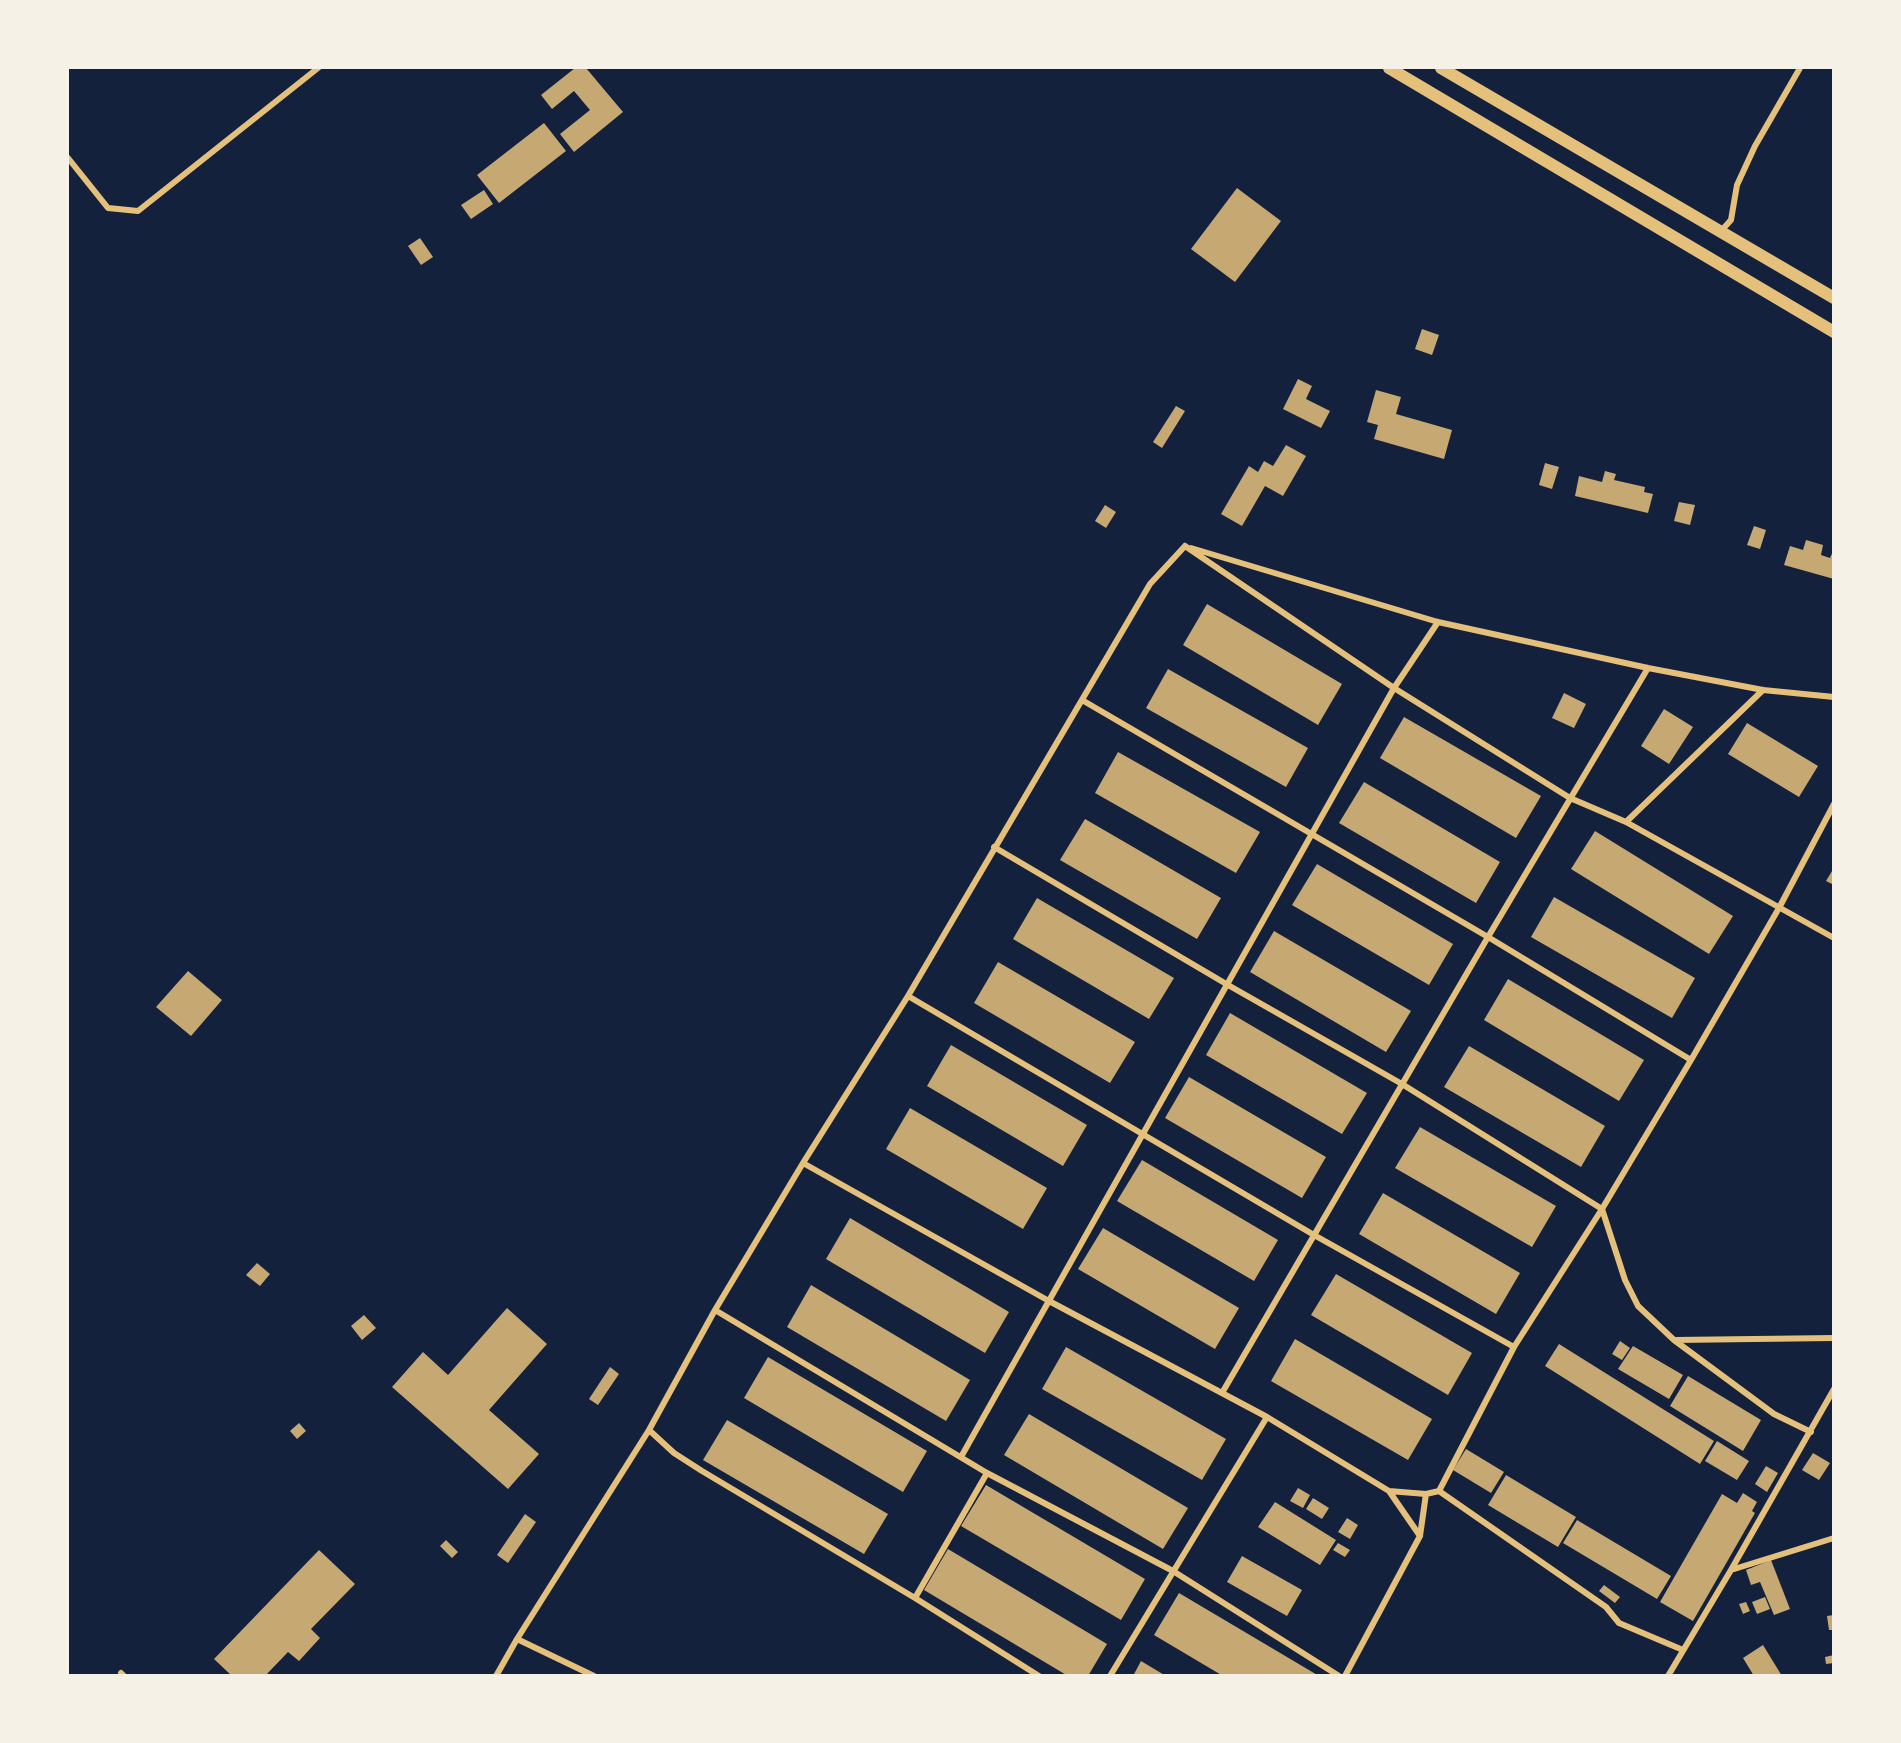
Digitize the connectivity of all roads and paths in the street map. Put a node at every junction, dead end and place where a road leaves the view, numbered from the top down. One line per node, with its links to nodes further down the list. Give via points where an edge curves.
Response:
1 (318, 68): 5 (street, via 138,211 108,208)
2 (1389, 68): 8 (main road)
3 (1441, 68): 6 (main road)
4 (1800, 68): 6 (street, via 1755,146 1737,185 1731,220)
5 (68, 158)
6 (1720, 232): 7 (main road)
7 (1833, 298)
8 (1833, 332)
9 (1185, 546): 10 (street); 12 (street); 15 (street, via 1150,584)
10 (1438, 622): 11 (street); 12 (street)
11 (1647, 668): 13 (street); 16 (street)
12 (1394, 688): 16 (street); 19 (street)
13 (1763, 690): 14 (street); 18 (street)
14 (1833, 697)
15 (1082, 700): 19 (street); 20 (street)
16 (1570, 798): 18 (street); 22 (street)
17 (1833, 804): 21 (street)
18 (1626, 822): 21 (street)
19 (1313, 836): 22 (street); 24 (street)
20 (994, 847): 24 (street); 25 (street)
21 (1779, 908): 23 (street); 26 (street)
22 (1488, 937): 26 (street); 27 (street)
23 (1833, 938)
24 (1228, 986): 27 (street); 28 (street)
25 (908, 996): 28 (street); 29 (street)
26 (1691, 1060): 30 (street)
27 (1402, 1084): 30 (street); 31 (street)
28 (1143, 1136): 31 (street); 32 (street)
29 (803, 1163): 32 (street); 33 (street)
30 (1602, 1209): 35 (street, via 1625,1280 1638,1306); 36 (street)
31 (1314, 1235): 36 (street); 38 (street)
32 (1049, 1301): 38 (street); 42 (street)
33 (715, 1310): 40 (street); 42 (street)
34 (1833, 1338): 35 (street)
35 (1674, 1340): 41 (street, via 1774,1414)
36 (1514, 1347): 45 (street)
37 (1833, 1389): 41 (street)
38 (1222, 1393): 39 (street)
39 (1267, 1417): 44 (street); 50 (street)
40 (649, 1430): 51 (street, via 702,1471); 52 (street)
41 (1810, 1432): 49 (street)
42 (961, 1457): 43 (street)
43 (987, 1473): 50 (street); 51 (street)
44 (1389, 1491): 46 (street); 47 (street)
45 (1439, 1491): 46 (street); 53 (street, via 1606,1607 1619,1623)
46 (1426, 1494): 47 (street)
47 (1420, 1536): 59 (street)
48 (1833, 1538): 49 (street)
49 (1731, 1570): 53 (street)
50 (1173, 1571): 57 (street); 58 (street)
51 (915, 1598): 56 (street)
52 (517, 1639): 54 (street); 55 (street)
53 (1683, 1650): 60 (street)
54 (496, 1676)
55 (594, 1676)
56 (1039, 1676)
57 (1110, 1676)
58 (1339, 1676)
59 (1345, 1676)
60 (1668, 1676)

